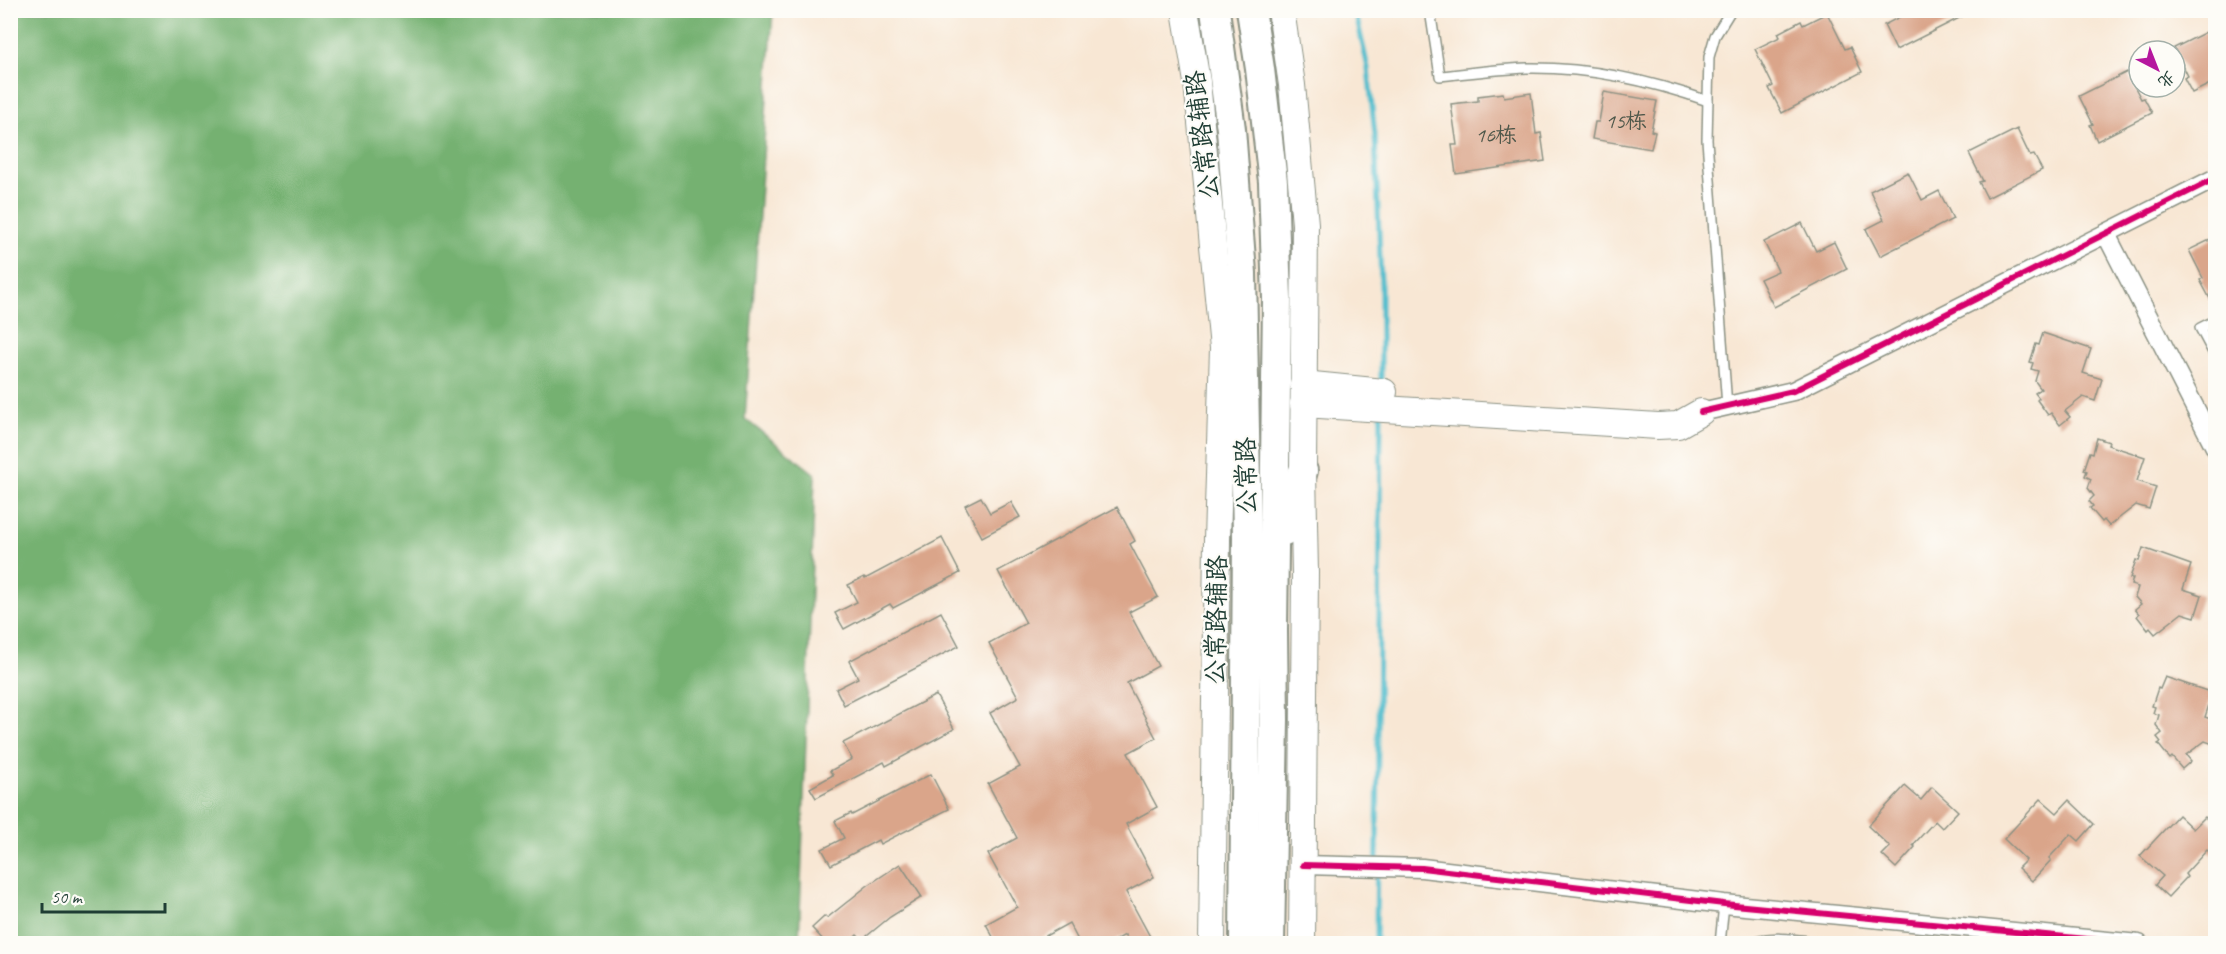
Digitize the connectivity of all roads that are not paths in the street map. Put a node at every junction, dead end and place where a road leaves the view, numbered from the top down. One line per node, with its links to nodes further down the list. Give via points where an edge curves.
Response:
1 (1185, 10): 11 (main road, 公常路辅路, via 1197,82)
2 (1215, 10): 16 (main road, 公常路, via 1231,129 1242,273)
3 (1251, 10): 19 (main road, 公常路, via 1273,182 1277,299)
4 (1281, 10): 13 (main road, via 1305,224)
5 (1430, 10): 7 (lane, via 1440,76 1527,68 1589,71 1649,82)
6 (1725, 12): 7 (lane, via 1709,57)
7 (1708, 101): 14 (lane, via 1707,140)
8 (2216, 178): 9 (street)
9 (2106, 234): 14 (street, via 1793,391); 17 (street)
10 (2216, 320): 12 (lane, via 2200,328)
11 (1223, 348): 16 (main road); 22 (main road, 公常路辅路)
12 (2216, 358)
13 (1303, 394): 15 (main road, via 1658,426 1678,425); 18 (main road)
14 (1727, 406): 15 (street)
15 (1701, 411)
16 (1245, 421): 23 (main road, 公常路)
17 (2216, 449)
18 (1303, 471): 19 (main road); 20 (main road)
19 (1274, 561): 24 (main road, 公常路)
20 (1303, 865): 21 (street, via 1409,867); 25 (main road)
21 (1724, 904): 26 (lane); 29 (street)
22 (1212, 944)
23 (1244, 944)
24 (1270, 944)
25 (1302, 944)
26 (1720, 944)
27 (1747, 944): 28 (lane, via 1776,938)
28 (1831, 944)
29 (2139, 944)

